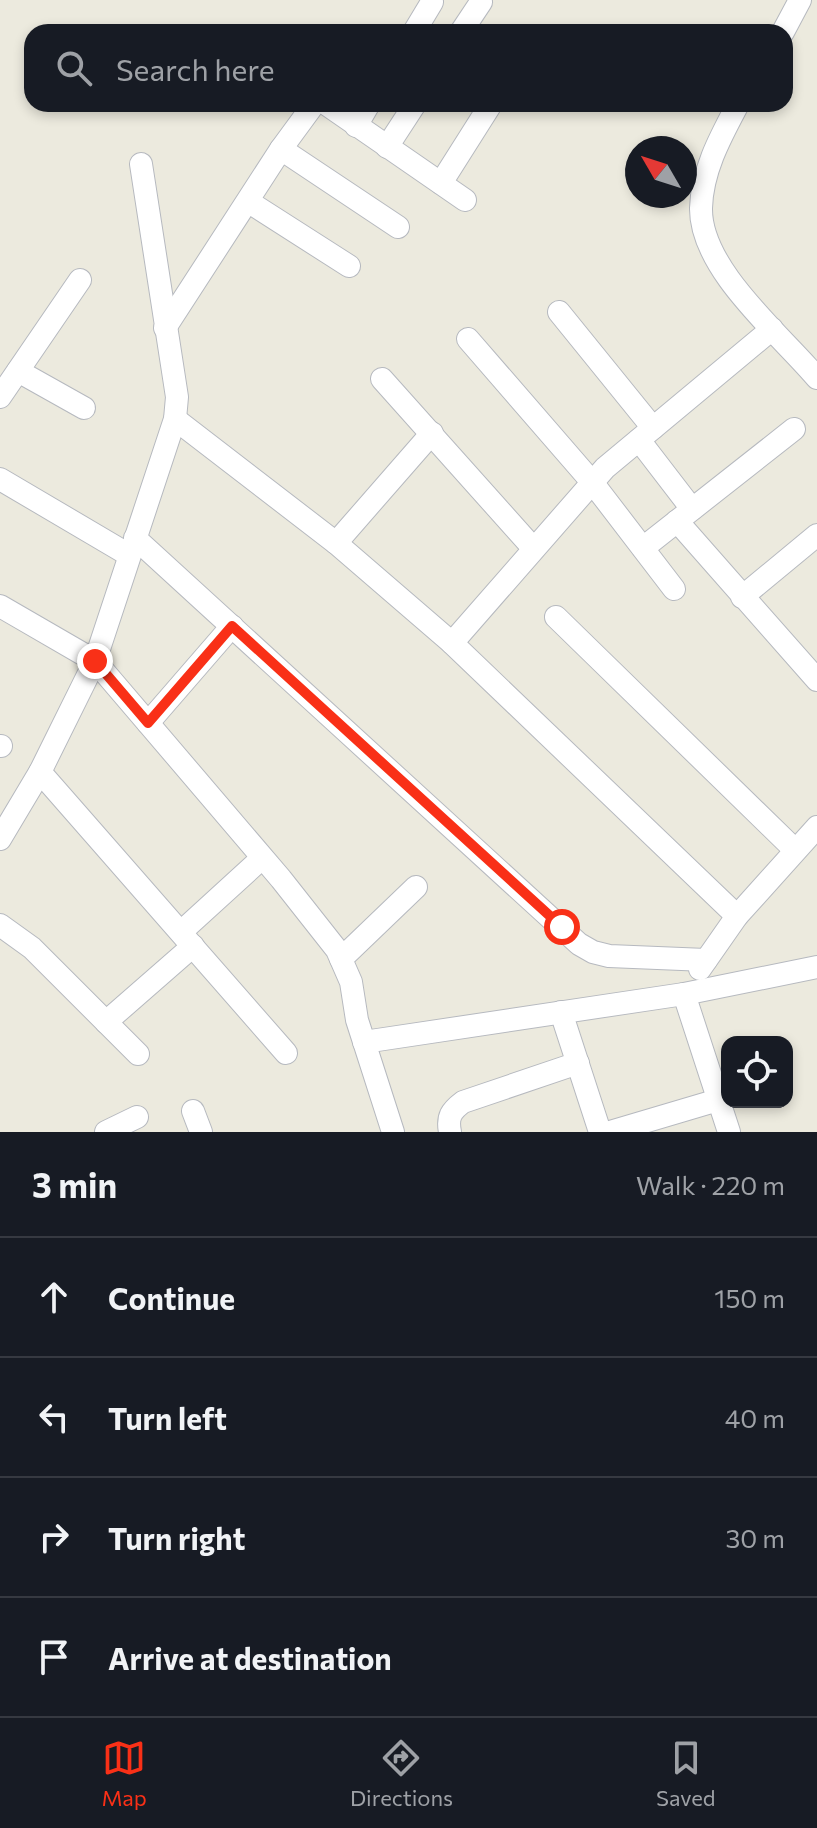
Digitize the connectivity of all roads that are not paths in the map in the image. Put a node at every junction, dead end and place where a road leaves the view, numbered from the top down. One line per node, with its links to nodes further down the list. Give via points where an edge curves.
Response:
1 (800, 0): 6 (street)
2 (432, 2): 4 (street)
3 (481, 2): 5 (street)
4 (419, 24)
5 (466, 24)
6 (787, 24)
7 (308, 112): 15 (street)
8 (337, 112): 13 (street)
9 (364, 112): 13 (street)
10 (410, 112): 14 (street)
11 (486, 112): 17 (street)
12 (734, 112): 25 (street, via 715,146 701,208 718,262)
13 (356, 126): 14 (street)
14 (387, 147): 17 (street)
15 (281, 149): 19 (street); 20 (street)
16 (141, 164): 24 (street)
17 (441, 183): 18 (street)
18 (465, 200)
19 (249, 202): 21 (street); 24 (street)
20 (398, 227)
21 (349, 266)
22 (80, 280): 27 (street)
23 (559, 312): 35 (street)
24 (165, 328): 32 (street, via 177,397)
25 (772, 329): 28 (street); 35 (street)
26 (468, 339): 37 (street)
27 (18, 371): 30 (street); 31 (street)
28 (817, 378)
29 (382, 379): 34 (street)
30 (0, 397)
31 (84, 408)
32 (175, 419): 40 (street); 41 (street)
33 (794, 429): 38 (street)
34 (432, 433): 40 (street); 42 (street)
35 (646, 434): 37 (street); 38 (street)
36 (0, 479): 41 (street)
37 (592, 482): 42 (street); 43 (street)
38 (684, 515): 43 (street); 45 (street)
39 (817, 535): 45 (street)
40 (336, 543): 49 (street)
41 (132, 546): 48 (street); 50 (street)
42 (533, 548): 49 (street)
43 (643, 548): 44 (street)
44 (674, 589)
45 (742, 597): 51 (street)
46 (0, 606): 50 (street)
47 (556, 617): 56 (street)
48 (232, 626): 52 (street); 63 (street, via 579,944 609,956)
49 (452, 643): 59 (street)
50 (95, 661): 52 (street); 53 (street)
51 (813, 668)
52 (148, 723): 57 (street)
53 (40, 772): 55 (street); 61 (street)
54 (817, 827): 56 (street)
55 (0, 839)
56 (795, 850): 59 (street)
57 (262, 858): 61 (street); 62 (street)
58 (416, 887): 62 (street)
59 (737, 916): 63 (street)
60 (0, 925): 67 (street, via 32,948)
61 (187, 939): 67 (street); 69 (street)
62 (341, 959): 68 (street)
63 (706, 960): 65 (street)
64 (817, 967): 65 (street)
65 (684, 994): 66 (street); 72 (street)
66 (561, 1012): 68 (street); 71 (street)
67 (106, 1022): 70 (street)
68 (364, 1042): 75 (street)
69 (286, 1053)
70 (138, 1054)
71 (578, 1063): 76 (street, via 463,1102 452,1111); 77 (street)
72 (718, 1100): 78 (street); 79 (street)
73 (137, 1117): 74 (street)
74 (106, 1132)
75 (393, 1132)
76 (450, 1132)
77 (600, 1132)
78 (610, 1132)
79 (729, 1132)

